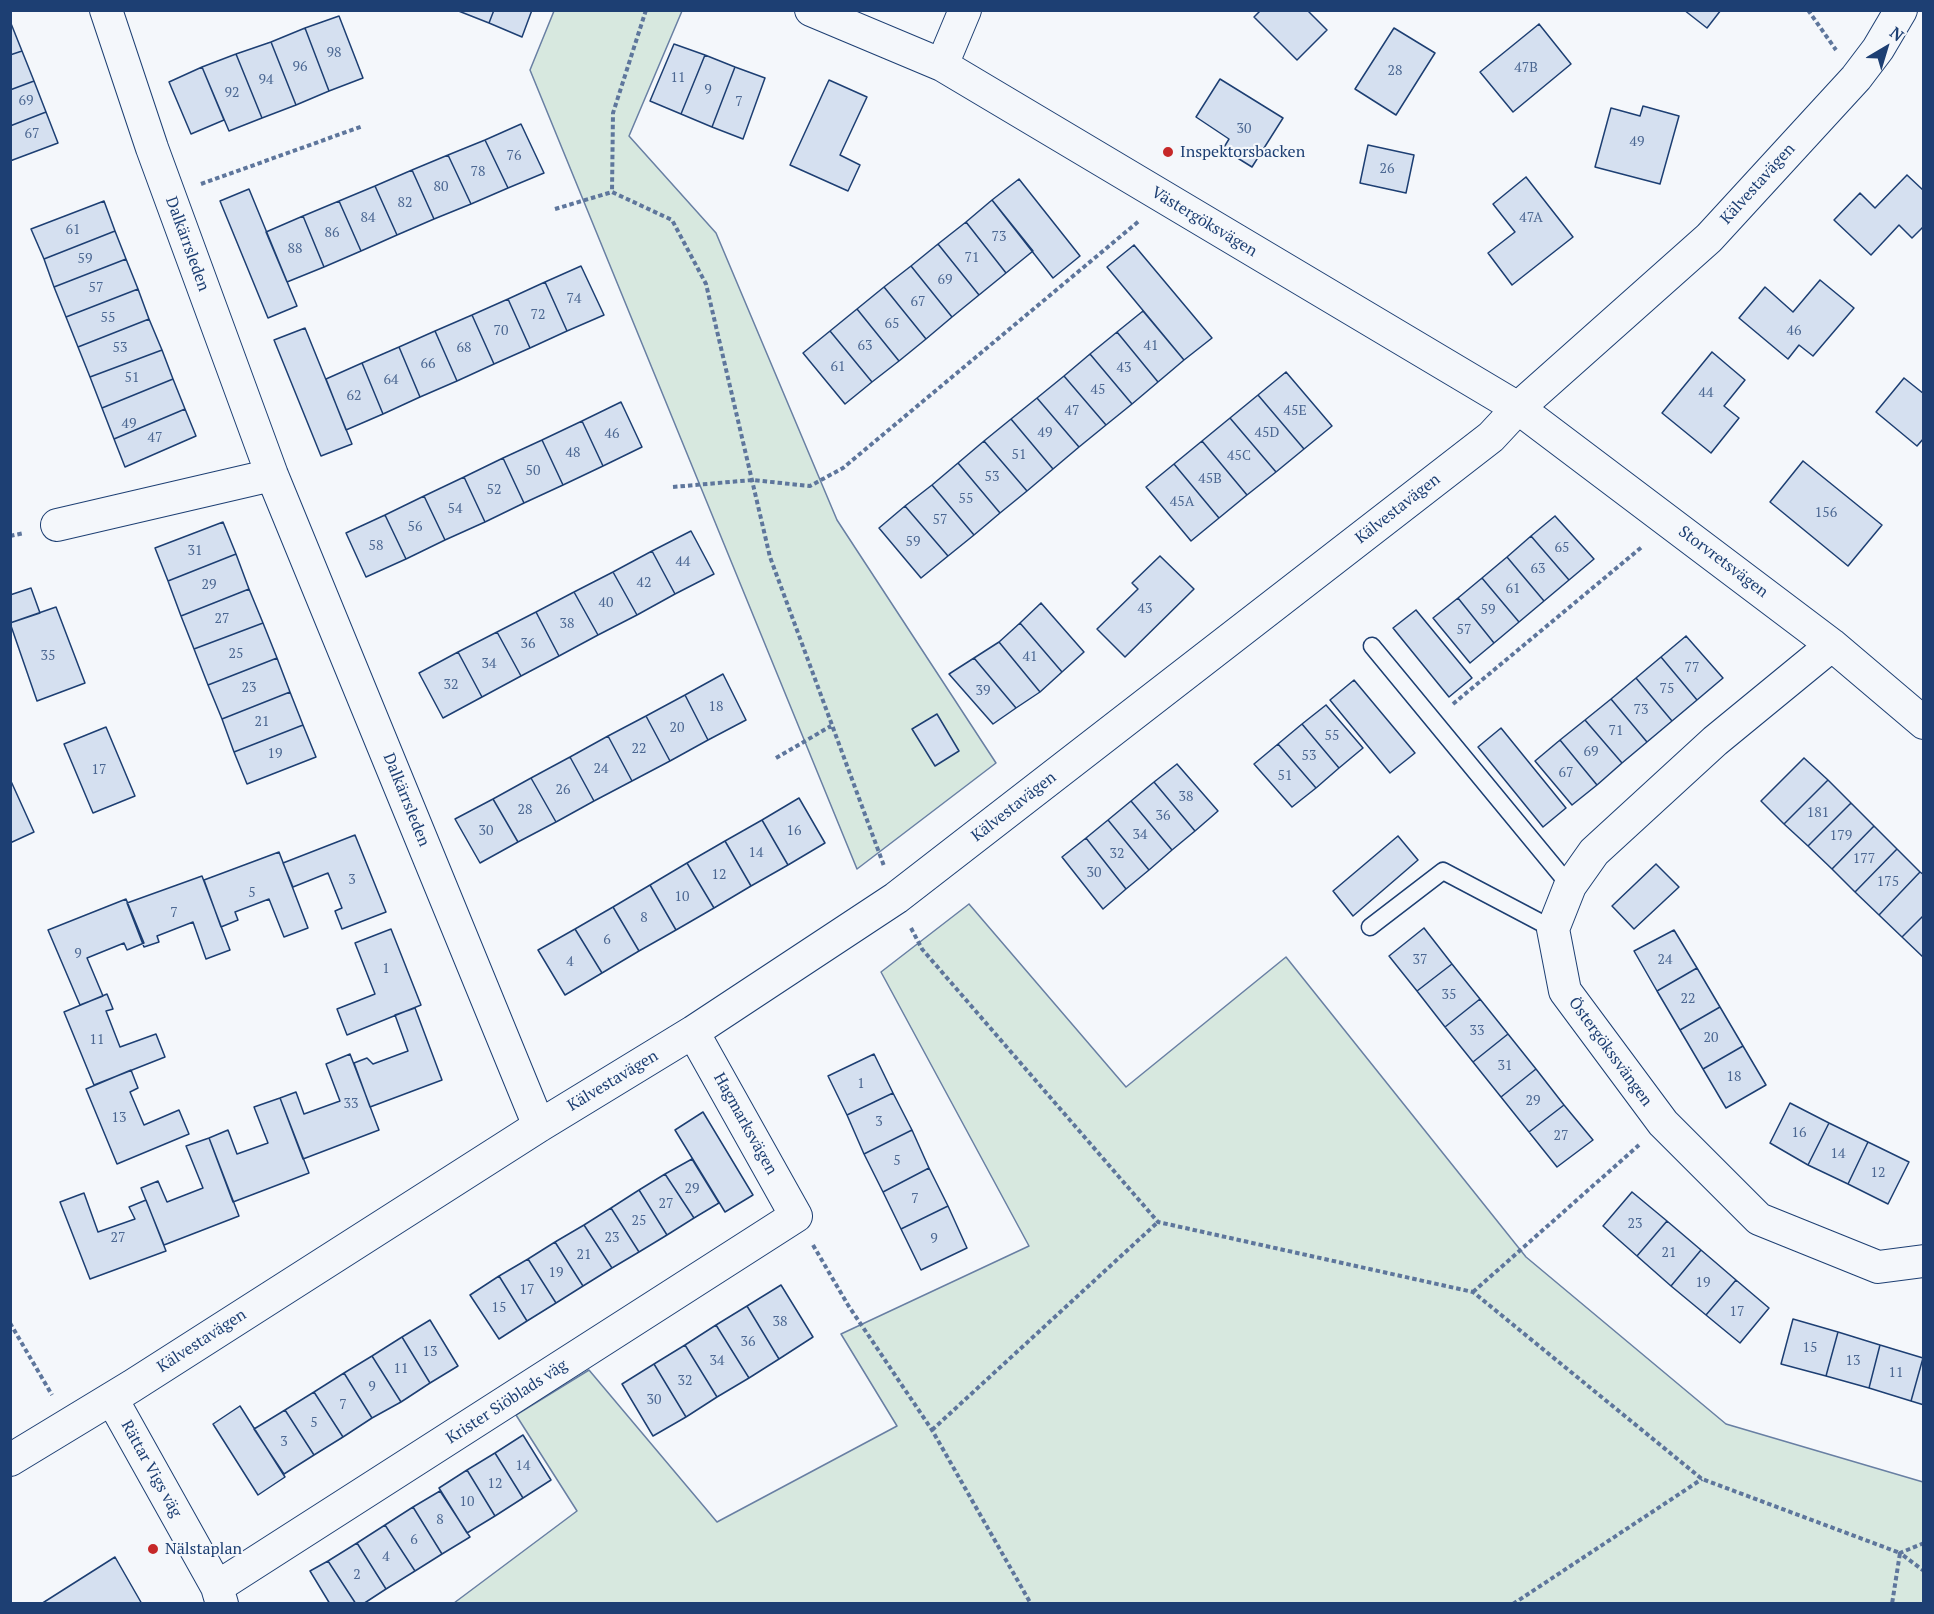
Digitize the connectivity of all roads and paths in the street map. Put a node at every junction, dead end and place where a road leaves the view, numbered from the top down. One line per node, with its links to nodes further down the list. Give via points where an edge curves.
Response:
1 (106, 10): 11 (street, Dalkärrsleden)
2 (646, 10): 10 (path, via 613,113)
3 (811, 10): 7 (street)
4 (964, 10): 7 (street)
5 (1808, 10): 8 (path)
6 (1901, 10): 8 (street, Kälvestavägen)
7 (942, 65): 12 (street, Västergöksvägen)
8 (1856, 78): 14 (street, Kälvestavägen, via 1709,238)
9 (363, 126): 11 (path)
10 (612, 192): 13 (path); 16 (path, via 672,219 706,284)
11 (169, 196): 15 (street, Dalkärrsleden)
12 (1166, 199): 14 (street, Västergöksvägen); 16 (path, via 843,468 810,486)
13 (555, 209)
14 (1518, 408): 18 (street, Storvretsvägen); 27 (street, Kälvestavägen, via 1491,437)
15 (272, 475): 19 (street); 32 (street, Dalkärrsleden)
16 (752, 480): 17 (path); 24 (path, via 770,557)
17 (673, 488)
18 (1671, 522): 20 (street, Storvretsvägen); 22 (path)
19 (57, 525)
20 (1832, 645): 23 (street, Storvretsvägen); 26 (street, via 1714,741 1594,852)
21 (1372, 646): 22 (lane)
22 (1434, 720): 26 (lane)
23 (1923, 723)
24 (831, 726): 25 (path); 27 (path)
25 (776, 758)
26 (1570, 886): 29 (street)
27 (896, 898): 30 (street, Kälvestavägen); 34 (path, via 922,950)
28 (1370, 927): 29 (lane, via 1443,871)
29 (1553, 929): 31 (street, Östergökssvängen, via 1565,991)
30 (693, 1032): 32 (street, Kälvestavägen); 33 (street, Hagmarksvägen)
31 (1663, 1123): 35 (street, Östergökssvängen, via 1759,1219 1878,1267); 36 (path)
32 (539, 1126): 38 (street, Kälvestavägen)
33 (796, 1216): 40 (path, via 848,1305); 46 (street, Krister Siöblads väg)
34 (1158, 1222): 36 (path); 40 (path)
35 (1923, 1261)
36 (1473, 1292): 42 (path)
37 (10, 1323): 39 (path)
38 (112, 1399): 39 (street, Kälvestavägen); 46 (street, Rättar Vigs väg)
39 (69, 1424): 41 (street, Kälvestavägen)
40 (932, 1430): 47 (path)
41 (10, 1460)
42 (1702, 1479): 44 (path); 48 (path)
43 (1923, 1543): 44 (path)
44 (1900, 1553): 45 (path); 49 (path)
45 (1923, 1570)
46 (219, 1595)
47 (1031, 1604)
48 (1513, 1604)
49 (1892, 1604)

